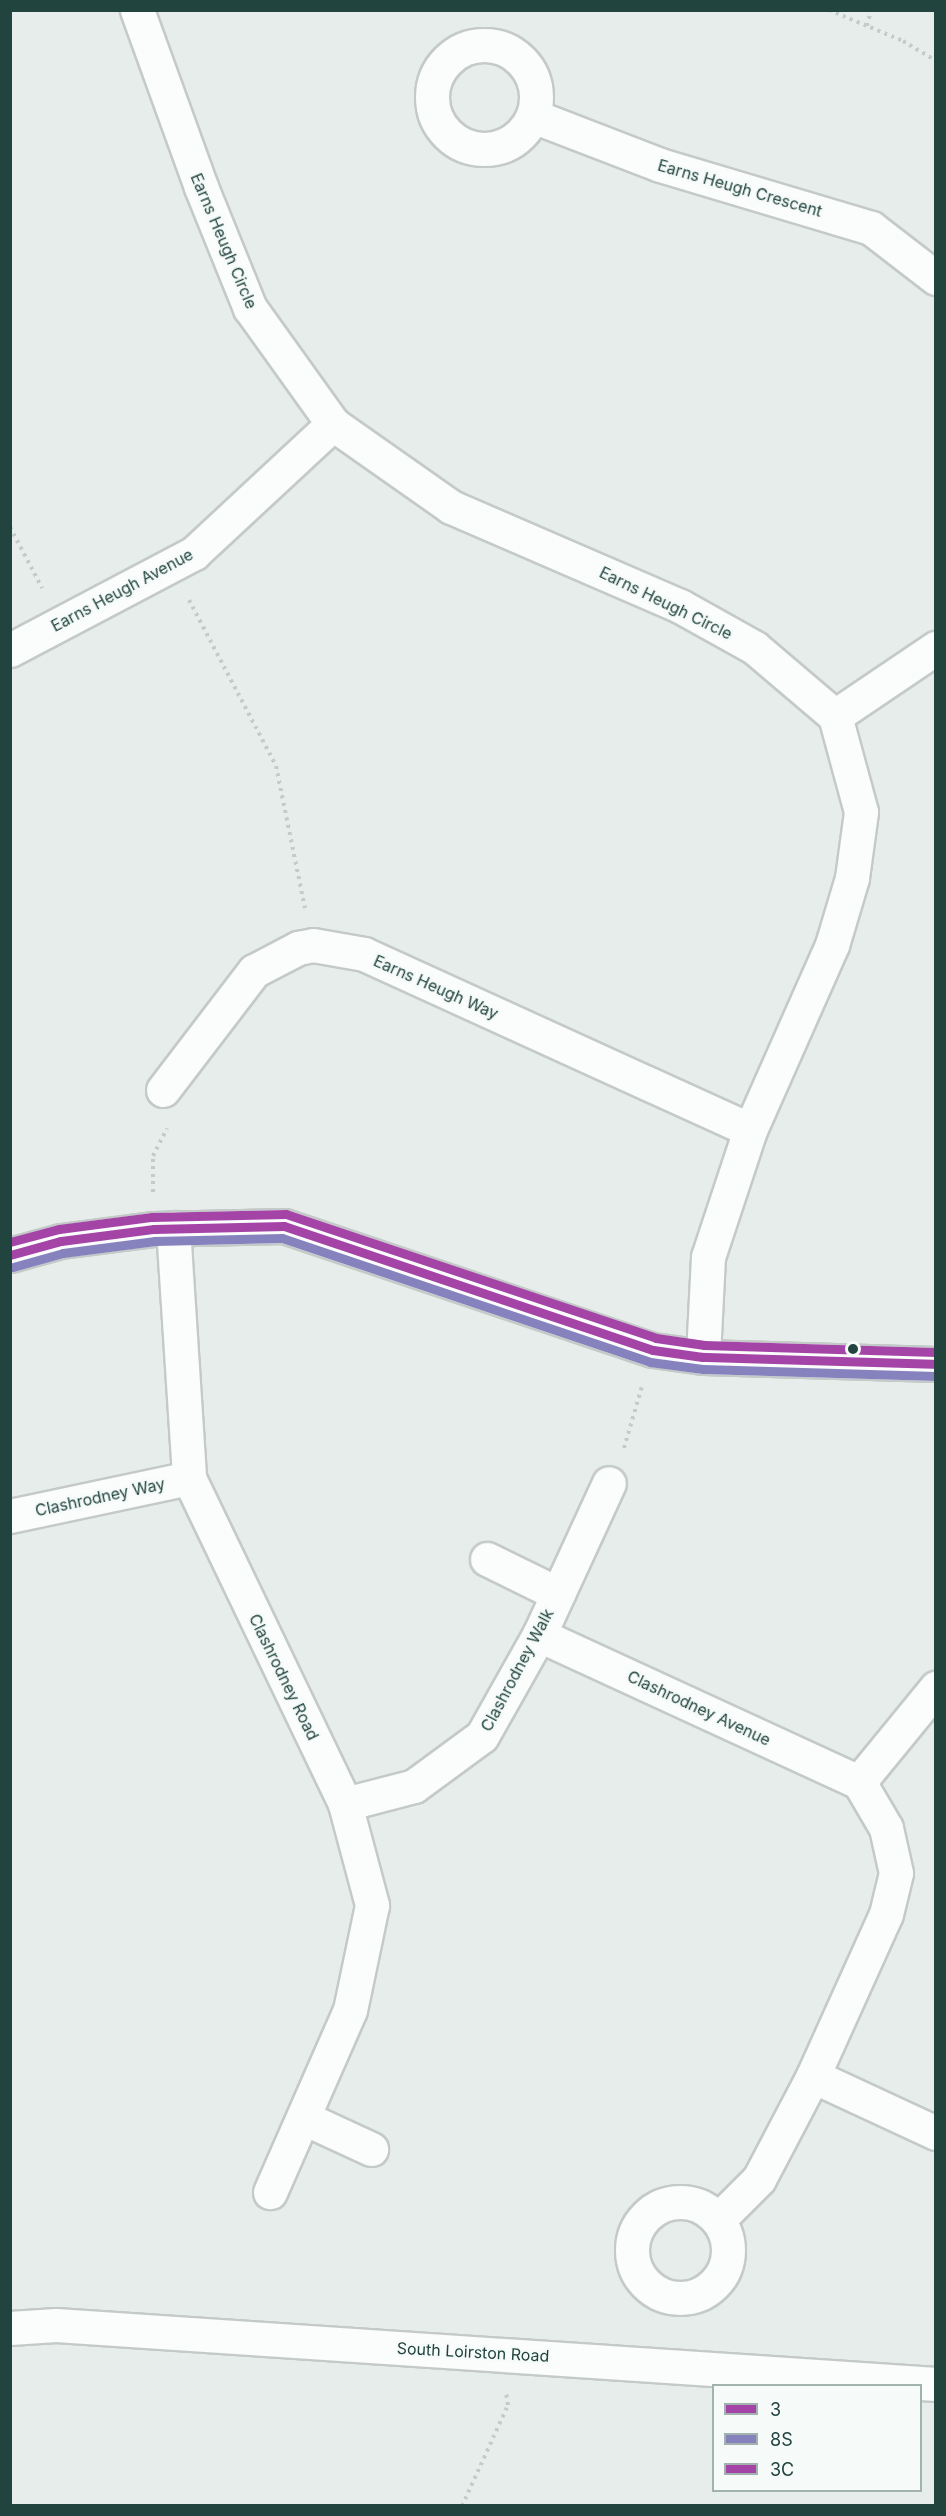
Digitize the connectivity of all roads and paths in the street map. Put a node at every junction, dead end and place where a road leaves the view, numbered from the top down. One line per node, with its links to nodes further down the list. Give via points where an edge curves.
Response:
1 (137, 10): 8 (street, Earns Heugh Circle, via 250,308)
2 (829, 10): 4 (path)
3 (871, 10): 4 (path)
4 (867, 26): 5 (path)
5 (936, 61)
6 (533, 116): 7 (street, Earns Heugh Crescent, via 660,165 871,228)
7 (936, 278)
8 (333, 424): 10 (street, Earns Heugh Avenue, via 194,553); 14 (street, Earns Heugh Circle, via 451,507 680,606 755,648)
9 (10, 526): 11 (path)
10 (171, 565): 11 (street, Earns Heugh Avenue); 15 (path, via 276,766)
11 (60, 623): 13 (street, Earns Heugh Avenue)
12 (936, 648): 14 (street)
13 (10, 650)
14 (835, 716): 17 (street, via 861,812 852,878 832,945)
15 (313, 945): 16 (street, Earns Heugh Way, via 298,948 254,971); 17 (street, Earns Heugh Way, via 364,954)
16 (163, 1090): 18 (path, via 171,1120 153,1156)
17 (750, 1130): 21 (street, via 708,1257)
18 (163, 1228): 19 (street, via 61,1241); 20 (street, via 284,1226); 23 (street, Clashrodney Road)
19 (10, 1255)
20 (653, 1350): 21 (street); 24 (path, via 626,1443)
21 (703, 1357): 22 (street)
22 (936, 1364)
23 (189, 1478): 25 (street, Clashrodney Way); 31 (street, Clashrodney Road)
24 (609, 1483): 27 (street, Clashrodney Walk)
25 (10, 1516)
26 (487, 1559): 27 (street, Clashrodney Walk)
27 (558, 1594): 28 (street, Clashrodney Walk)
28 (538, 1635): 30 (street, Clashrodney Avenue); 31 (street, Clashrodney Walk, via 482,1736 414,1786)
29 (936, 1688): 30 (street)
30 (859, 1782): 32 (street, via 886,1828 896,1873 886,1914)
31 (345, 1804): 33 (street, Clashrodney Road, via 372,1905 350,2010)
32 (813, 2076): 34 (street); 37 (street, via 759,2179)
33 (304, 2118): 35 (street); 36 (street, Clashrodney Road)
34 (936, 2133)
35 (371, 2150)
36 (270, 2192)
37 (718, 2220)
38 (10, 2328): 39 (street, South Loirston Road, via 56,2325)
39 (499, 2352): 40 (street, South Loirston Road); 41 (path, via 508,2405)
40 (936, 2384)
41 (462, 2505)

